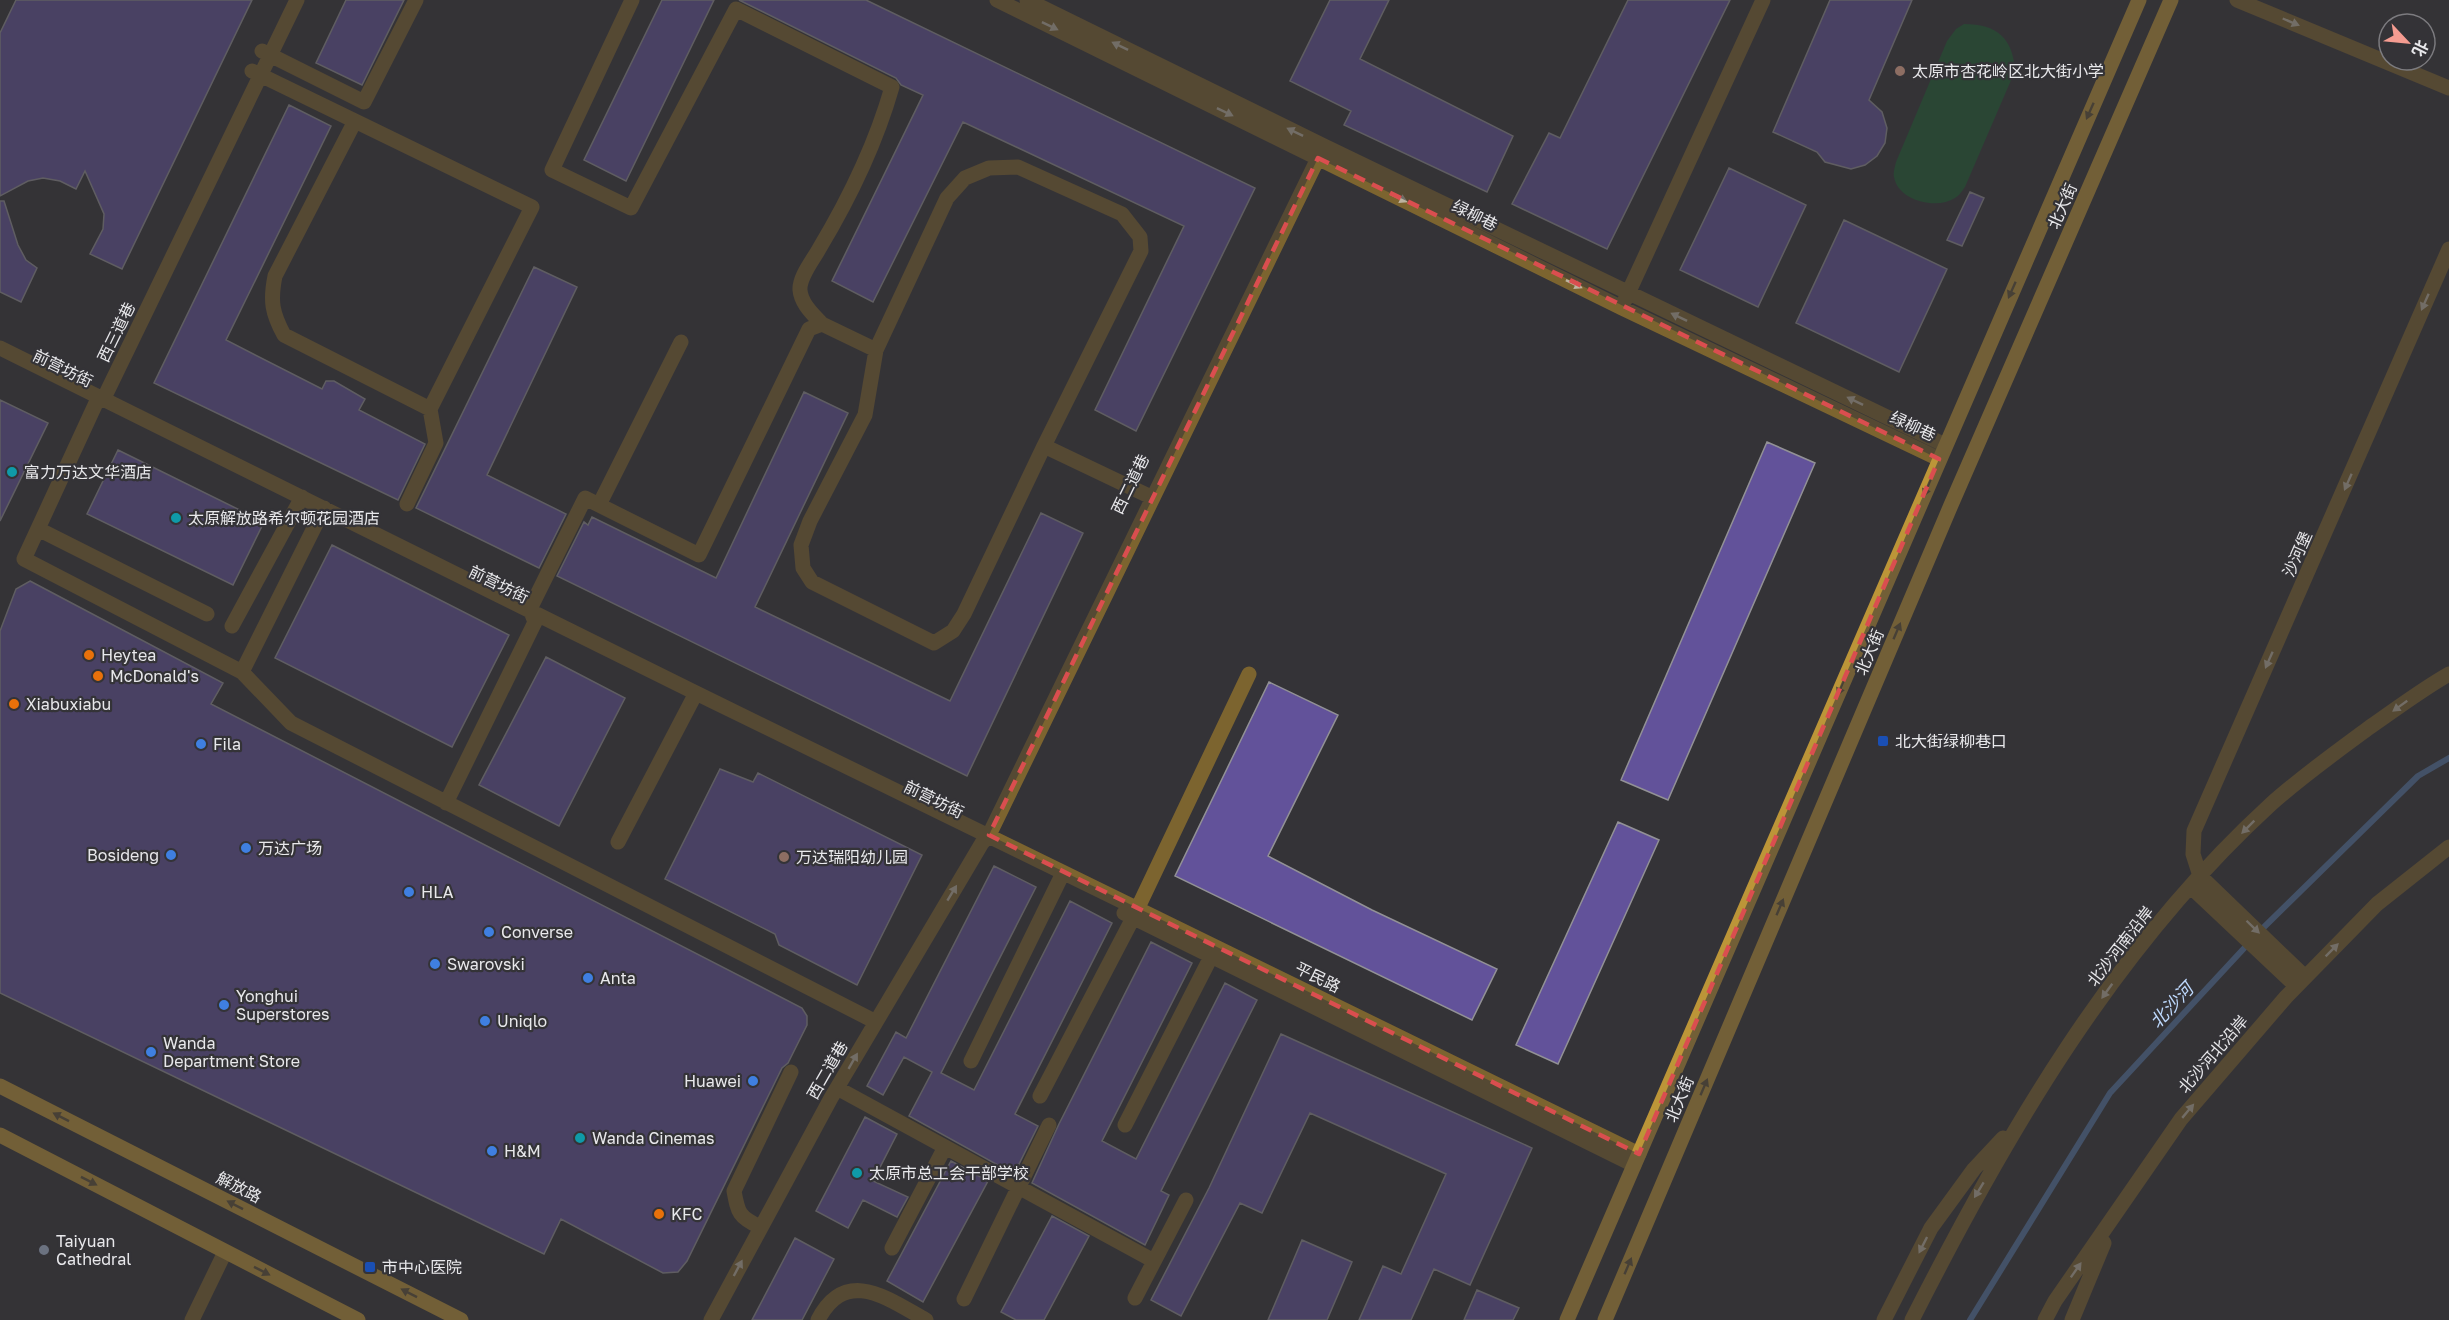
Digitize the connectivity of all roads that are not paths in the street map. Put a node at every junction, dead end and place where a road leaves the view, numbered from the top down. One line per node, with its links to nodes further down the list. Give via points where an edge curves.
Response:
1 (287, 0): 11 (street, 西三道巷)
2 (297, 0): 11 (street, 西三道巷)
3 (416, 0): 11 (street, via 364,102)
4 (632, 0): 19 (street, via 552,170 631,208 736,9 892,87 843,209 804,275 800,290 804,303)
5 (997, 0): 15 (street, 绿柳巷, one-way to 15)
6 (1027, 0): 15 (street, 绿柳巷, one-way to 6)
7 (1763, 0): 17 (street)
8 (2139, 0): 27 (main road, one-way to 27)
9 (2171, 0): 78 (main road, 北大街, one-way to 9, via 1946,516)
10 (2237, 0): 13 (street, one-way to 13)
11 (266, 53): 12 (street, 西三道巷)
12 (256, 73): 14 (street); 24 (street, 西三道巷)
13 (2449, 88)
14 (355, 121): 25 (street, via 275,276 272,314 284,335); 25 (street, via 532,207)
15 (1318, 151): 17 (street, 绿柳巷); 18 (street, 绿柳巷, one-way to 18); 28 (street, 西二道巷)
16 (2449, 249): 46 (street, 沙河堡, one-way to 46, via 2194,831)
17 (1629, 293): 18 (street); 27 (street, 绿柳巷, one-way to 17)
18 (1622, 308): 27 (street, 绿柳巷)
19 (822, 324): 22 (street); 31 (street, via 809,329 699,555)
20 (681, 342): 31 (street)
21 (0, 348): 24 (street, 前营坊街)
22 (876, 350): 26 (street, via 865,415 801,545 803,568 812,582 934,643 953,631 964,614); 26 (street, via 947,198 965,178 989,168 1018,167 1122,214 1140,237 1141,251)
23 (0, 357): 24 (street, 前营坊街)
24 (98, 398): 29 (street, 前营坊街); 33 (street, 西三道巷)
25 (430, 409): 30 (street, via 436,443)
26 (1044, 446): 28 (street)
27 (1942, 452): 61 (main road, one-way to 61)
28 (1148, 496): 42 (street, 西二道巷)
29 (300, 502): 32 (street, 前营坊街); 36 (street)
30 (407, 504)
31 (600, 504): 35 (street, via 585,498)
32 (322, 512): 35 (street, 前营坊街); 37 (street)
33 (38, 529): 34 (street); 37 (street, 西三道巷, via 24,559)
34 (207, 614)
35 (533, 616): 40 (street, 前营坊街); 41 (street)
36 (232, 626)
37 (242, 672): 41 (street, via 291,723)
38 (1249, 674): 47 (street)
39 (2449, 674): 46 (street, 北沙河南沿岸, one-way to 46, via 2338,751 2270,805)
40 (694, 696): 42 (street, 前营坊街); 43 (street)
41 (446, 803): 50 (street)
42 (984, 836): 45 (street, 平民路); 50 (street, 西二道巷, one-way to 42)
43 (618, 842)
44 (2449, 847): 49 (street, 北沙河北沿岸, one-way to 44, via 2377,904)
45 (1061, 878): 47 (street, 平民路); 51 (street)
46 (2195, 881): 49 (street); 56 (street, 北沙河南沿岸, one-way to 56, via 2126,964 2069,1044)
47 (1135, 913): 48 (street, 平民路); 55 (street)
48 (1213, 952): 58 (street); 61 (street, 平民路)
49 (2300, 982): 63 (street, 北沙河北沿岸, one-way to 49, via 2181,1119)
50 (876, 1022): 54 (street, 西二道巷, one-way to 50)
51 (971, 1061)
52 (791, 1072): 65 (street, via 734,1191 738,1212)
53 (0, 1086): 73 (main road, 解放路, one-way to 53)
54 (837, 1088): 60 (street); 65 (street, 西二道巷)
55 (1040, 1096)
56 (2024, 1117): 79 (street, one-way to 79, via 1974,1169 1931,1228); 80 (street, 北沙河南沿岸, one-way to 80, via 1968,1209)
57 (1049, 1125): 62 (street)
58 (1125, 1125)
59 (0, 1135): 67 (main road, one-way to 67)
60 (945, 1148): 62 (street); 66 (street)
61 (1636, 1160): 77 (main road)
62 (1018, 1188): 68 (street); 70 (street)
63 (2128, 1195): 81 (street, 北沙河北沿岸, one-way to 63); 82 (street)
64 (1186, 1200): 68 (street)
65 (760, 1227): 74 (street, 西二道巷, one-way to 65)
66 (892, 1248)
67 (225, 1252): 71 (street); 72 (main road, one-way to 72)
68 (1154, 1261): 69 (street)
69 (1135, 1298)
70 (964, 1299)
71 (192, 1320)
72 (358, 1320)
73 (461, 1320)
74 (711, 1320)
75 (818, 1320): 76 (street, via 823,1309 838,1296 853,1290 874,1291)
76 (926, 1320)
77 (1567, 1320)
78 (1605, 1320)
79 (1884, 1320)
80 (1912, 1320)
81 (2045, 1320)
82 (2072, 1320)

